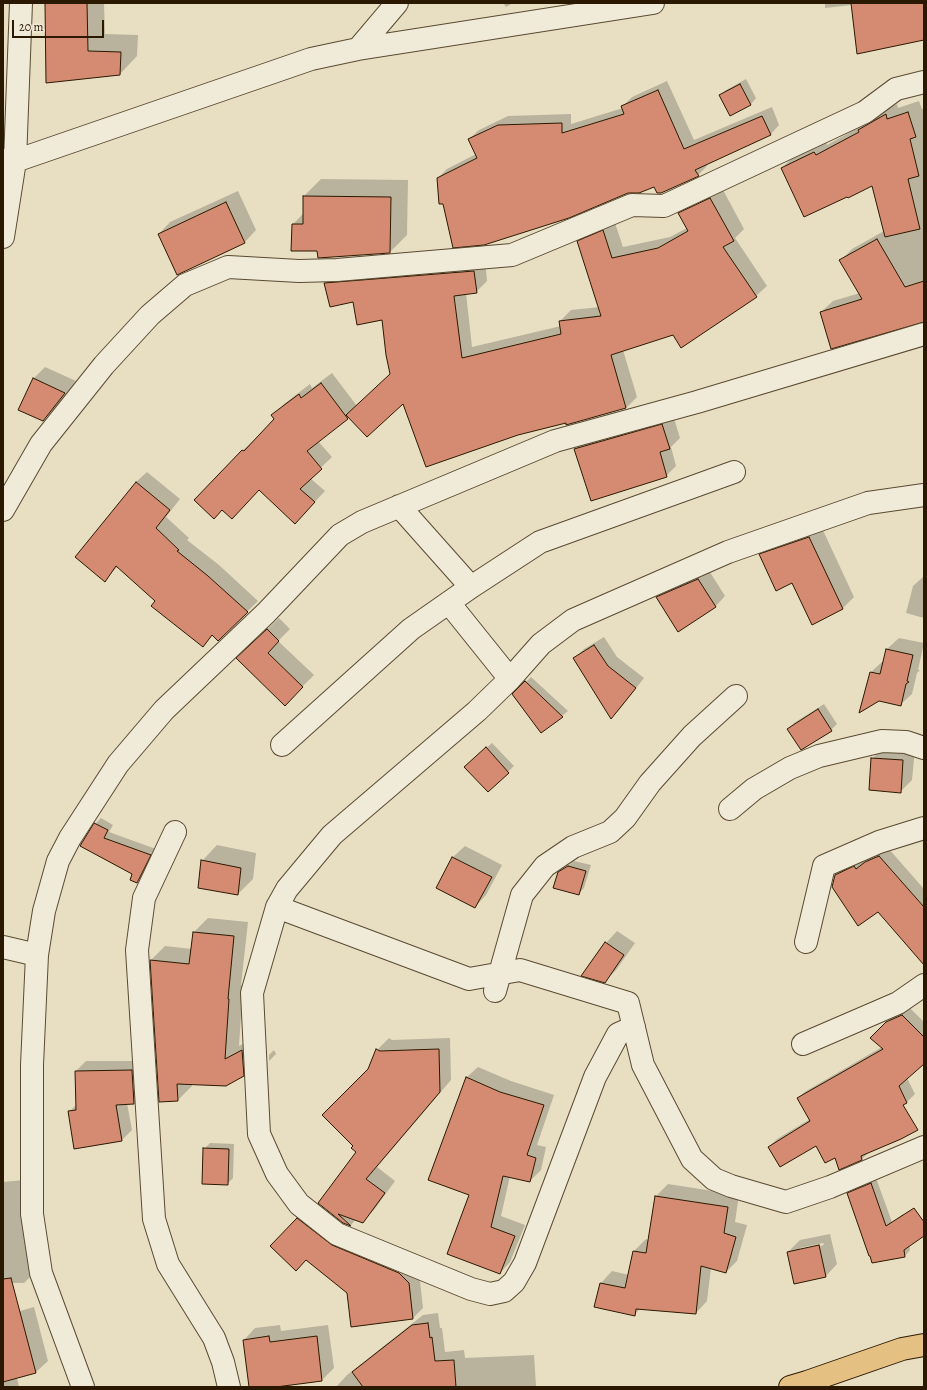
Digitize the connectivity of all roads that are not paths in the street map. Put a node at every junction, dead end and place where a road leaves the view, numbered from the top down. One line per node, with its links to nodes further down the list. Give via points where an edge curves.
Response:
1 (397, 3): 4 (street)
2 (653, 3): 4 (street)
3 (15, 7): 6 (street)
4 (358, 49): 6 (street, via 311,59)
5 (924, 82): 12 (street, via 896,90 865,112 664,206 632,205 512,256 337,270 299,271 228,267 184,285 150,315 104,366 41,444)
6 (9, 160): 7 (street)
7 (3, 238)
8 (924, 334): 11 (street, via 697,402 555,441)
9 (734, 472): 13 (street, via 540,542)
10 (924, 495): 15 (street, via 868,503 728,552 573,620 541,644)
11 (399, 506): 13 (street); 25 (street, via 340,535 266,613 164,710 118,764 58,861 44,911)
12 (3, 510)
13 (471, 587): 14 (street)
14 (449, 603): 15 (street); 17 (street, via 411,629)
15 (510, 679): 22 (street, via 477,712 332,836 287,889)
16 (736, 696): 26 (street, via 692,736 650,783 625,818 610,832 573,847 545,866 522,895)
17 (282, 745)
18 (924, 748): 19 (street, via 906,742 882,741 819,756 790,768 754,790)
19 (730, 809)
20 (924, 828): 23 (street, via 880,842 824,866)
21 (175, 832): 33 (street, via 144,898 137,950 154,1219 168,1264 214,1338)
22 (277, 907): 26 (street, via 469,979); 28 (street, via 252,993 259,1134 276,1174 299,1204 337,1234 470,1290 490,1294 504,1291 514,1282 526,1263 594,1077 618,1034)
23 (806, 942)
24 (3, 947): 25 (street)
25 (38, 955): 32 (street, via 32,1065 32,1214 41,1273)
26 (497, 982): 28 (street, via 520,970 628,1003)
27 (924, 985): 29 (street, via 898,1003)
28 (634, 1027): 30 (street, via 643,1065 692,1159 714,1178 731,1186 786,1202 830,1187)
29 (803, 1044)
30 (924, 1147)
31 (924, 1345): 34 (main road, via 902,1348)
32 (83, 1387)
33 (229, 1387)
34 (790, 1387)

